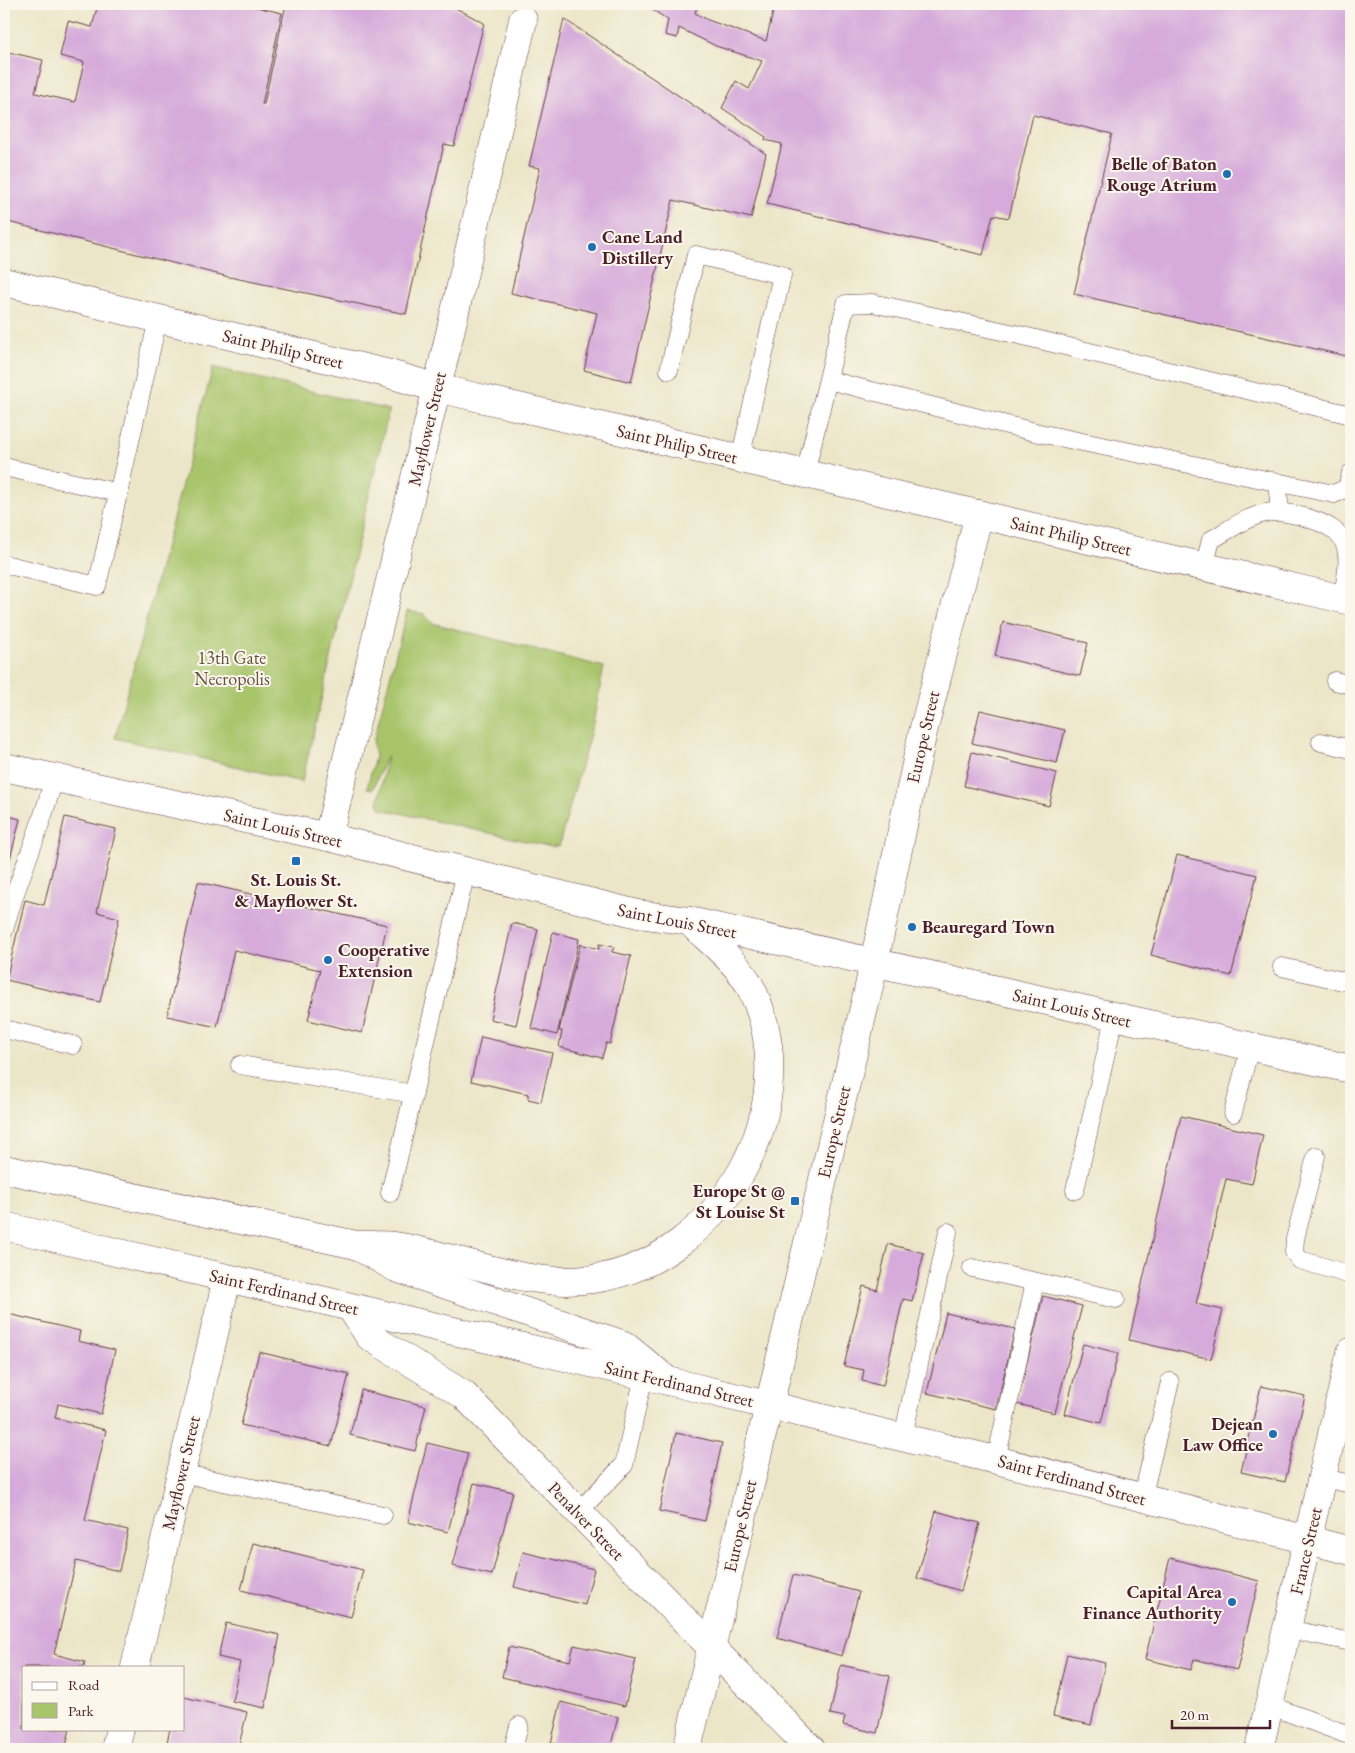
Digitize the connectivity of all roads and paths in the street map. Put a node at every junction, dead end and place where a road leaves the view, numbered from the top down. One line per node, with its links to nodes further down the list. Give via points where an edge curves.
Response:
1 (525, 12): 6 (main road, Mayflower Street)
2 (4, 282): 3 (main road, Saint Philip Street)
3 (158, 319): 6 (main road, Saint Philip Street); 13 (lane)
4 (669, 370): 8 (lane, via 696,255 782,275)
5 (828, 380): 7 (lane, via 846,304 872,303 1063,345); 11 (lane); 12 (lane, via 1039,433)
6 (437, 388): 8 (main road, Saint Philip Street); 23 (main road, Mayflower Street)
7 (1351, 416)
8 (740, 459): 11 (main road, Saint Philip Street)
9 (4, 467): 13 (lane)
10 (1351, 473): 12 (lane, via 1347,488 1334,494)
11 (805, 474): 15 (main road, Saint Philip Street)
12 (1277, 482): 14 (lane)
13 (119, 492): 16 (lane, via 97,586)
14 (1280, 512): 17 (lane, via 1252,517 1211,540); 18 (lane, via 1322,522 1338,534 1344,542 1348,560)
15 (979, 514): 17 (main road, Saint Philip Street); 27 (main road, Europe Street, via 922,736)
16 (4, 564)
17 (1204, 567): 18 (main road, Saint Philip Street)
18 (1347, 600)
19 (1322, 742): 20 (lane)
20 (1351, 749)
21 (4, 767): 22 (main road, Saint Louis Street)
22 (54, 777): 23 (main road, Saint Louis Street); 26 (lane, via 46,812 12,898)
23 (328, 837): 24 (main road, Saint Louis Street)
24 (466, 872): 25 (main road, Saint Louis Street, via 638,914); 36 (lane)
25 (689, 921): 27 (main road, Saint Louis Street); 44 (main road, via 750,986 763,1019 768,1050 766,1091 756,1143 734,1185 701,1225 650,1260 593,1279 514,1276 400,1247)
26 (4, 930)
27 (874, 964): 30 (main road, Saint Louis Street); 54 (main road, Europe Street)
28 (1282, 966): 29 (lane)
29 (1351, 983)
30 (1114, 1018): 33 (main road, Saint Louis Street); 40 (lane)
31 (4, 1029): 32 (lane)
32 (73, 1046)
33 (1250, 1047): 35 (main road, Saint Louis Street); 37 (lane)
34 (240, 1065): 36 (lane)
35 (1351, 1069)
36 (414, 1094): 41 (lane)
37 (1233, 1113)
38 (1316, 1156): 46 (lane, via 1294,1252 1300,1260)
39 (4, 1169): 44 (main road)
40 (1076, 1190)
41 (390, 1193)
42 (4, 1226): 47 (main road, Saint Ferdinand Street)
43 (948, 1232): 55 (lane)
44 (356, 1244): 52 (main road, via 396,1268 624,1345)
45 (972, 1268): 48 (lane)
46 (1351, 1275)
47 (227, 1279): 50 (main road, Saint Ferdinand Street); 57 (main road, Mayflower Street)
48 (1035, 1282): 49 (lane); 56 (lane)
49 (1116, 1299)
50 (351, 1308): 52 (main road, Saint Ferdinand Street); 61 (main road, Penalver Street, via 369,1336 464,1395)
51 (1351, 1352): 58 (main road, France Street)
52 (656, 1378): 54 (main road, Saint Ferdinand Street); 61 (lane, via 624,1466)
53 (1170, 1382): 60 (lane)
54 (769, 1406): 55 (main road, Saint Ferdinand Street); 67 (main road, Europe Street)
55 (903, 1437): 56 (main road, Saint Ferdinand Street)
56 (996, 1460): 60 (main road, Saint Ferdinand Street)
57 (180, 1473): 62 (lane); 68 (main road, Mayflower Street)
58 (1323, 1478): 59 (lane); 63 (main road, France Street)
59 (1351, 1484)
60 (1142, 1498): 63 (main road, Saint Ferdinand Street)
61 (578, 1512): 67 (main road, Penalver Street)
62 (383, 1515)
63 (1309, 1541): 64 (main road, Saint Ferdinand Street); 65 (main road, France Street)
64 (1351, 1551)
65 (1288, 1629): 66 (lane); 69 (main road, France Street)
66 (1351, 1642)
67 (711, 1648): 75 (main road, Europe Street); 76 (main road, Penalver Street)
68 (135, 1666)
69 (1269, 1705): 72 (lane); 77 (main road, France Street)
70 (519, 1726): 74 (lane)
71 (120, 1730): 73 (main road)
72 (1351, 1736)
73 (115, 1749)
74 (513, 1749)
75 (687, 1749)
76 (810, 1749)
77 (1259, 1749)

